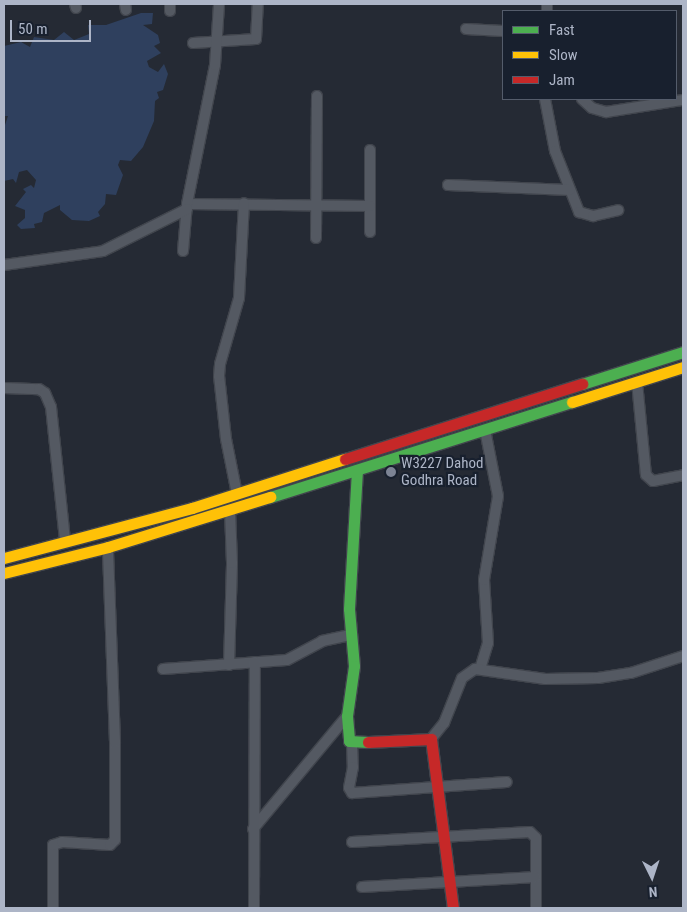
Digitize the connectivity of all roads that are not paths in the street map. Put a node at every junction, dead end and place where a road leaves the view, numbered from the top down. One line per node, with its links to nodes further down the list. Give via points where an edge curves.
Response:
1 (219, 4): 5 (street)
2 (258, 4): 5 (street, via 256,39)
3 (466, 29): 4 (street)
4 (502, 31)
5 (218, 42): 6 (street); 16 (street)
6 (193, 43)
7 (317, 96): 15 (street)
8 (545, 100): 13 (street, via 555,151)
9 (583, 100): 10 (street, via 592,108 606,112)
10 (683, 100)
11 (370, 150): 17 (street)
12 (448, 185): 13 (street)
13 (570, 190): 18 (street, via 579,212 586,216)
14 (244, 203): 15 (street); 16 (street); 30 (street, via 239,298 219,376 226,439)
15 (316, 205): 17 (street); 20 (street)
16 (187, 206): 21 (street); 22 (street, via 103,251)
17 (370, 206): 19 (street)
18 (618, 210)
19 (370, 232)
20 (316, 238)
21 (183, 251)
22 (4, 265)
23 (683, 352): 30 (main road)
24 (683, 367): 25 (main road)
25 (637, 382): 27 (main road); 29 (street, via 646,475 653,481)
26 (4, 388): 32 (street, via 39,389 45,393 51,407)
27 (485, 430): 28 (main road); 41 (street, via 498,496 484,580 488,643)
28 (357, 470): 31 (main road); 36 (main road, via 349,609)
29 (683, 475)
30 (238, 494): 32 (main road)
31 (230, 510): 33 (main road); 39 (street)
32 (65, 541): 34 (main road)
33 (108, 547): 35 (main road); 53 (street, via 115,840 110,845 62,842 53,845)
34 (4, 558)
35 (4, 573)
36 (351, 635): 38 (street, via 322,641 294,658); 42 (main road, via 354,666)
37 (683, 656): 41 (street, via 598,678 545,678)
38 (255, 662): 39 (street); 47 (street)
39 (229, 665): 40 (street)
40 (163, 669)
41 (480, 669): 43 (street, via 462,678 444,724)
42 (347, 716): 44 (main road); 47 (street)
43 (431, 739): 44 (main road); 46 (main road)
44 (352, 742): 46 (street, via 353,766 348,788 352,793)
45 (507, 782): 46 (street)
46 (438, 788): 48 (main road)
47 (253, 829): 54 (street)
48 (443, 835): 49 (street); 50 (street, via 530,832 536,838); 51 (main road)
49 (352, 842)
50 (536, 877): 51 (street); 56 (street)
51 (450, 882): 52 (street); 55 (main road)
52 (362, 887)
53 (53, 908)
54 (254, 908)
55 (453, 908)
56 (536, 908)

